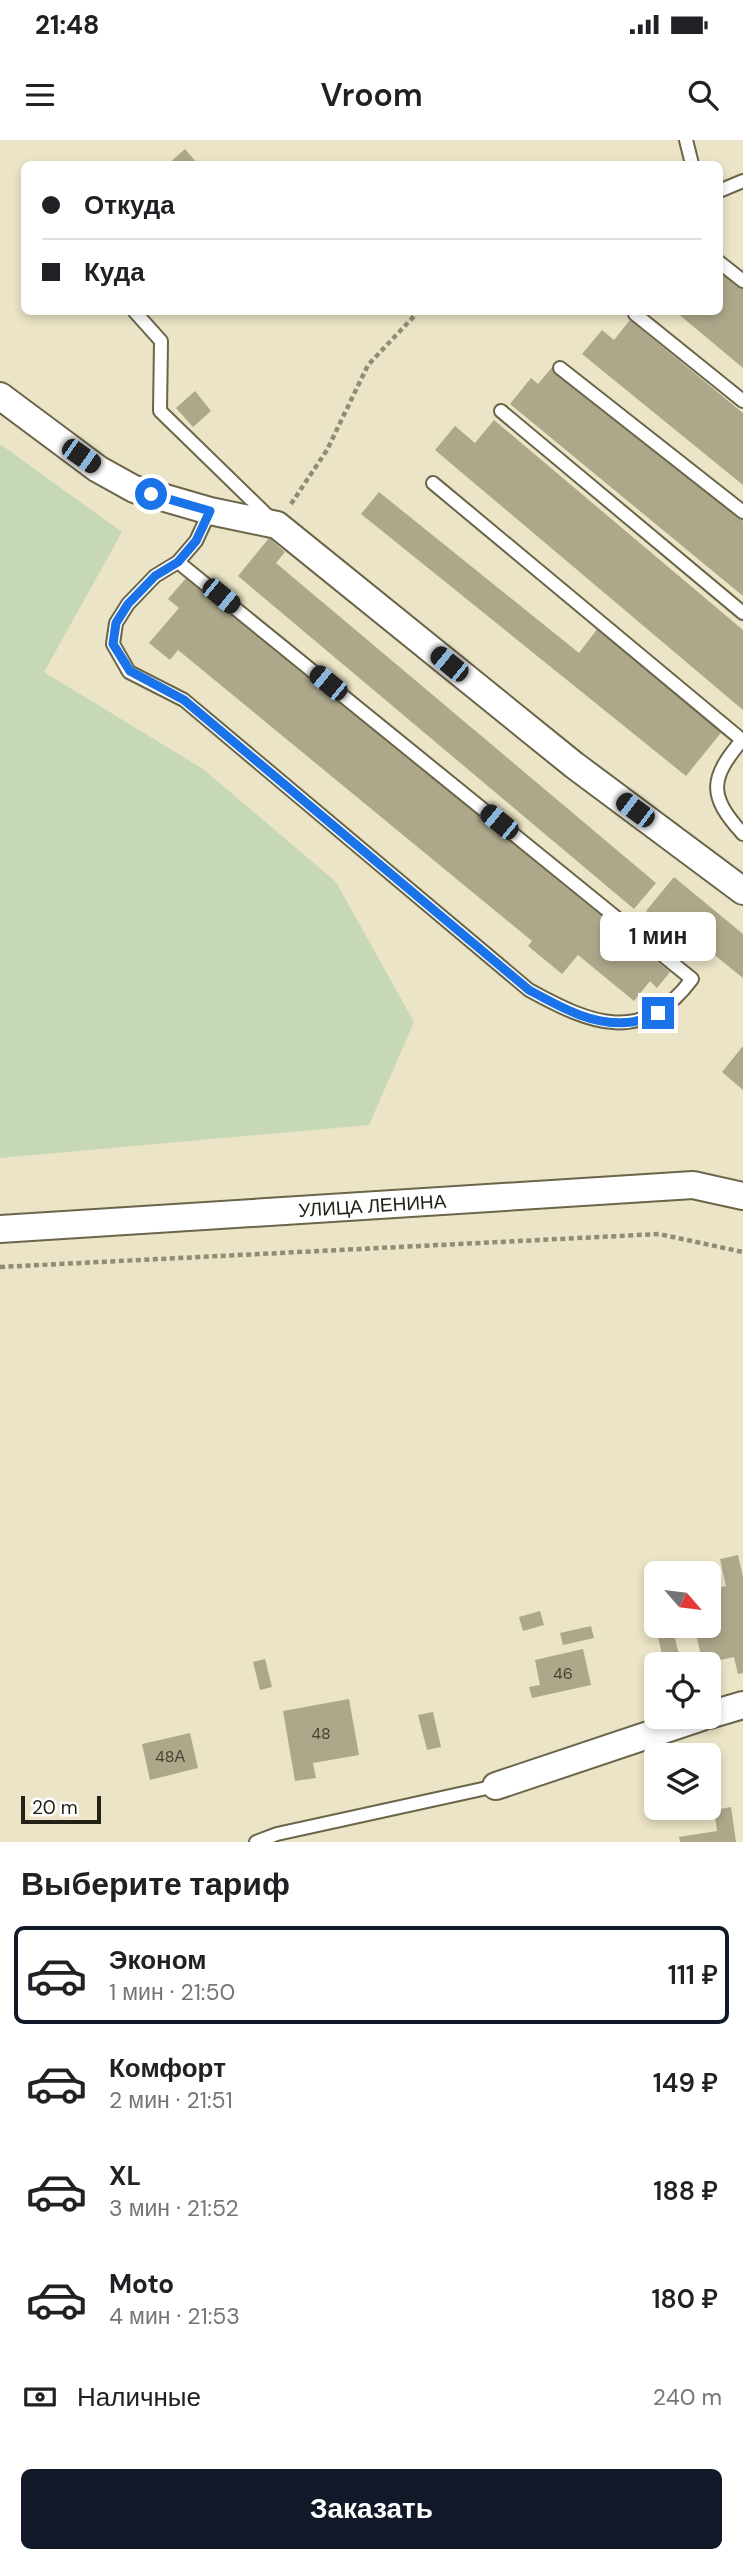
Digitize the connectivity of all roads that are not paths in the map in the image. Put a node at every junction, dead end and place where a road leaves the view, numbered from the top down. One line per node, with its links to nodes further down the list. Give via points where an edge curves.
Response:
1 (686, 140): 2 (lane)
2 (691, 161)
3 (743, 181): 4 (lane)
4 (723, 189)
5 (723, 265): 6 (lane)
6 (743, 281)
7 (138, 315): 16 (lane, via 161,341 160,411)
8 (636, 315): 11 (lane)
9 (560, 368): 15 (lane)
10 (0, 396): 14 (street, via 98,469 134,489)
11 (743, 401)
12 (501, 411): 18 (lane)
13 (433, 483): 19 (lane)
14 (210, 511): 16 (street); 17 (lane, via 196,541)
15 (743, 512)
16 (277, 525): 21 (street, via 574,765)
17 (178, 562): 17 (lane, via 155,576 116,623 113,644 130,671 184,700 529,990 565,1010 601,1022 633,1022 658,1013 678,997 692,979)
18 (743, 613)
19 (742, 740): 20 (lane, via 724,762 717,783 719,802)
20 (743, 834)
21 (743, 891)
22 (743, 1196): 23 (street, УЛИЦА ЛЕНИНА, via 693,1185)
23 (0, 1229)
24 (743, 1704): 25 (street)
25 (721, 1711)
26 (666, 1729): 27 (street)
27 (496, 1786): 28 (lane)
28 (256, 1842)

